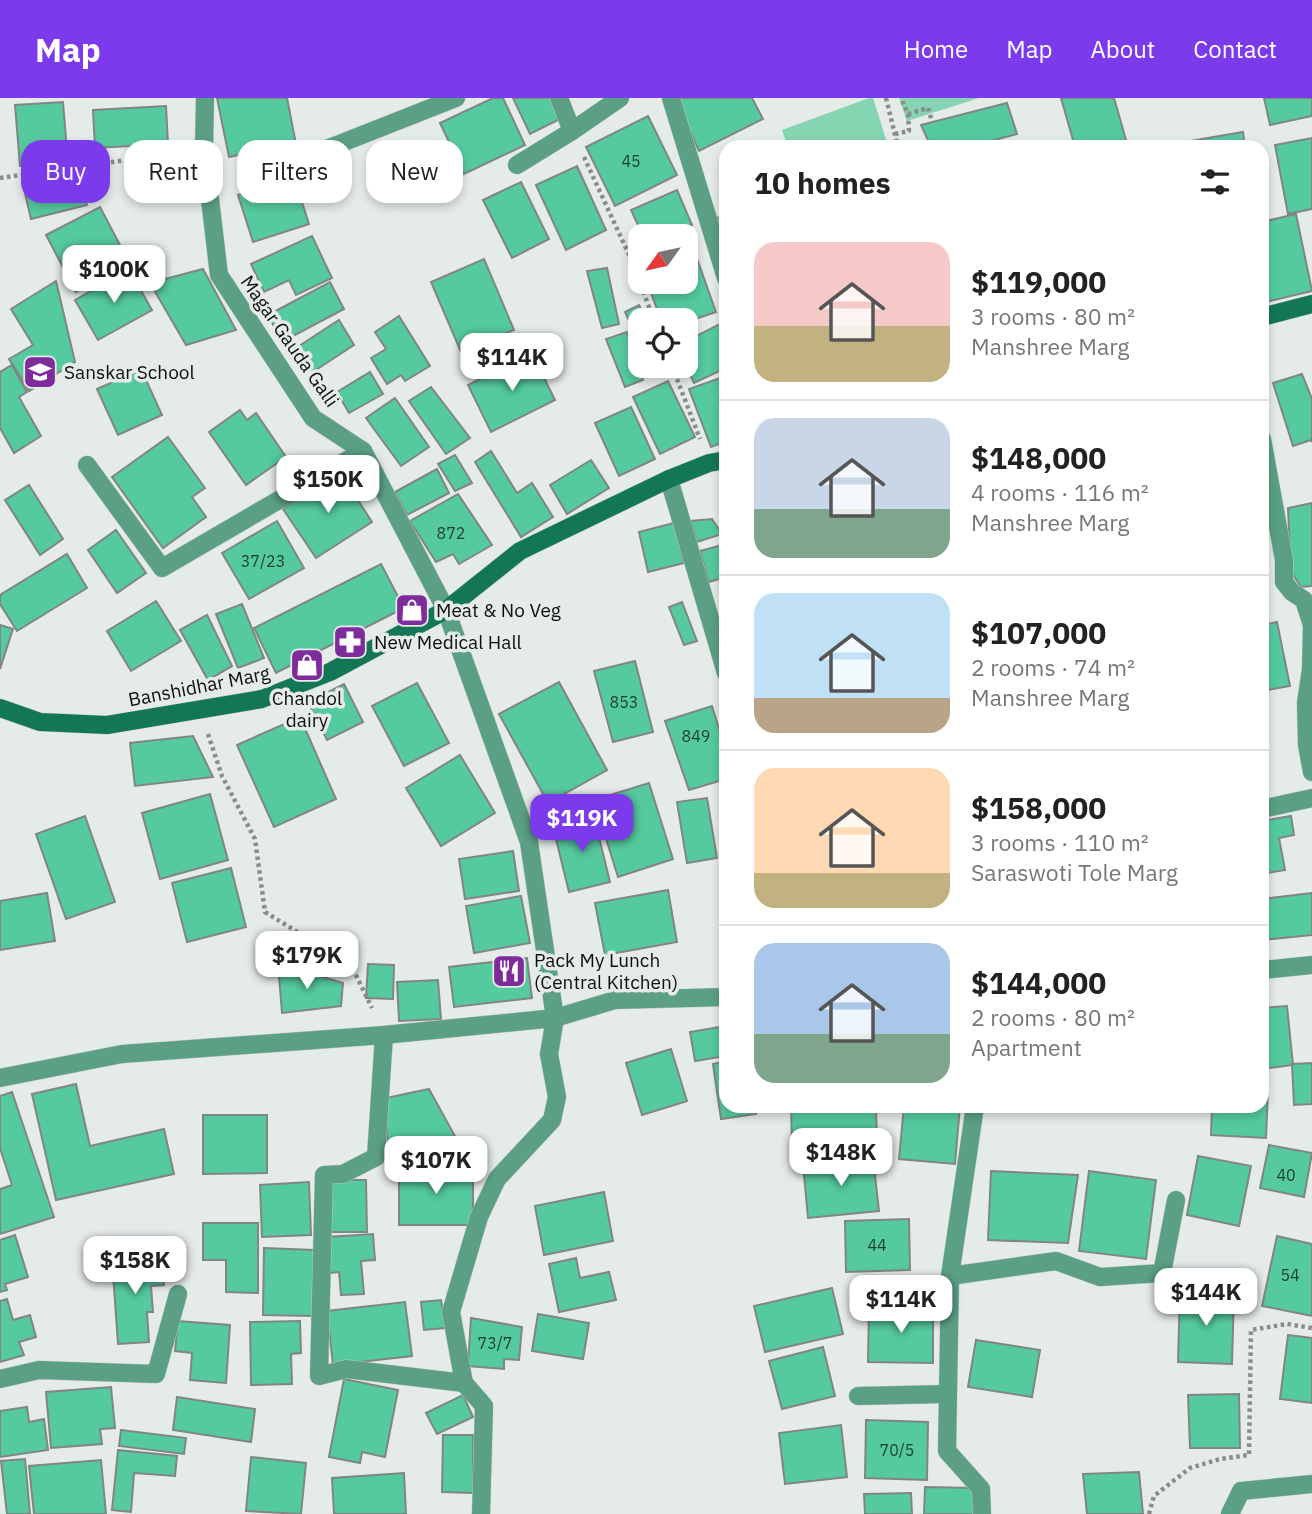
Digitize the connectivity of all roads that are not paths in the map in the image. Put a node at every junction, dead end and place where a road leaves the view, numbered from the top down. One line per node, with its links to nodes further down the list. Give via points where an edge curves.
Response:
1 (205, 98): 12 (street, Magar Gauda Galli, via 204,149 219,275 313,418)
2 (456, 98): 7 (street)
3 (559, 98): 6 (street)
4 (620, 98): 6 (street)
5 (671, 98): 9 (street)
6 (572, 131): 8 (street)
7 (349, 140)
8 (517, 165)
9 (719, 255)
10 (1312, 304): 11 (main road)
11 (1269, 315)
12 (363, 451): 14 (street, via 162,568); 17 (street, Magar Gauda Galli)
13 (717, 461): 15 (main road, Banshidhar Marg)
14 (87, 465)
15 (669, 478): 17 (main road, Banshidhar Marg, via 520,551); 18 (street)
16 (1269, 478): 20 (street, via 1284,582 1304,600 1312,625 1306,703)
17 (446, 610): 19 (main road, Banshidhar Marg, via 330,672 262,699 107,724 40,722); 26 (street, Magar Gauda Galli, via 529,842)
18 (719, 649)
19 (0, 708)
20 (1312, 772)
21 (1312, 798): 22 (street)
22 (1269, 807)
23 (1312, 965): 24 (street)
24 (1269, 969)
25 (719, 997): 26 (street, via 615,1000)
26 (555, 1018): 27 (street); 34 (street, Magar Gauda Galli, via 549,1054 557,1097 552,1120 497,1179 479,1217 451,1312)
27 (384, 1035): 28 (street, via 122,1054); 34 (street, via 376,1157 343,1174 324,1175 319,1376 346,1369)
28 (0, 1078)
29 (974, 1113): 31 (street)
30 (1176, 1200): 31 (street, via 1162,1273 1100,1277 1056,1261)
31 (950, 1276): 35 (street)
32 (178, 1294): 33 (street, via 156,1374 38,1370)
33 (0, 1378)
34 (464, 1383): 38 (street, via 484,1406)
35 (946, 1394): 36 (street); 39 (street, via 947,1451 981,1489)
36 (858, 1396)
37 (1312, 1484): 40 (street, via 1241,1491)
38 (481, 1514)
39 (982, 1514)
40 (1230, 1514)

